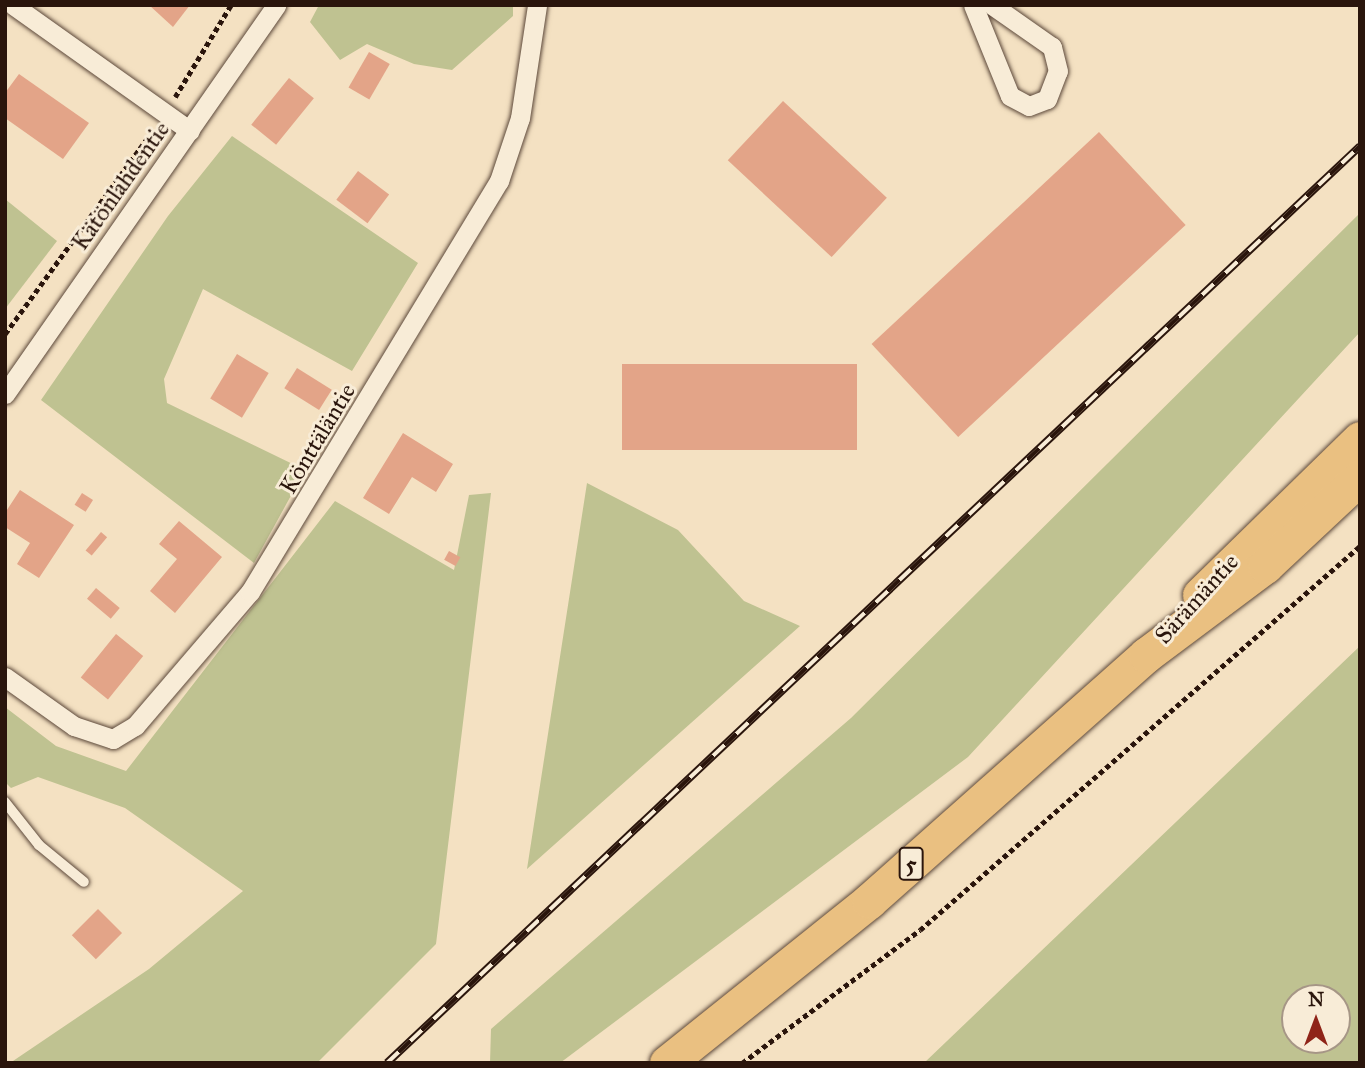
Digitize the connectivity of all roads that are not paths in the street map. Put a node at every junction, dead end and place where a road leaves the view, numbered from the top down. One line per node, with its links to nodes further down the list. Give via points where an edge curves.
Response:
1 (13, 5): 6 (street)
2 (276, 5): 6 (street, Kätönlahdentie)
3 (537, 5): 11 (street, Könttäläntie, via 520,118 499,181 250,592 135,726 113,738 74,726)
4 (973, 5): 5 (street, via 1010,96 1029,106 1047,99 1058,71 1052,47)
5 (992, 5)
6 (190, 131): 7 (street, Kätönlahdentie)
7 (5, 394)
8 (1360, 439): 10 (highway, Särämäntie / 5, via 1242,548)
9 (1360, 477): 10 (highway, Särämäntie / 5, via 1265,566)
10 (1146, 655): 14 (highway, 5, via 869,901)
11 (5, 677)
12 (5, 802): 13 (lane, via 39,845)
13 (84, 882)
14 (667, 1063)

